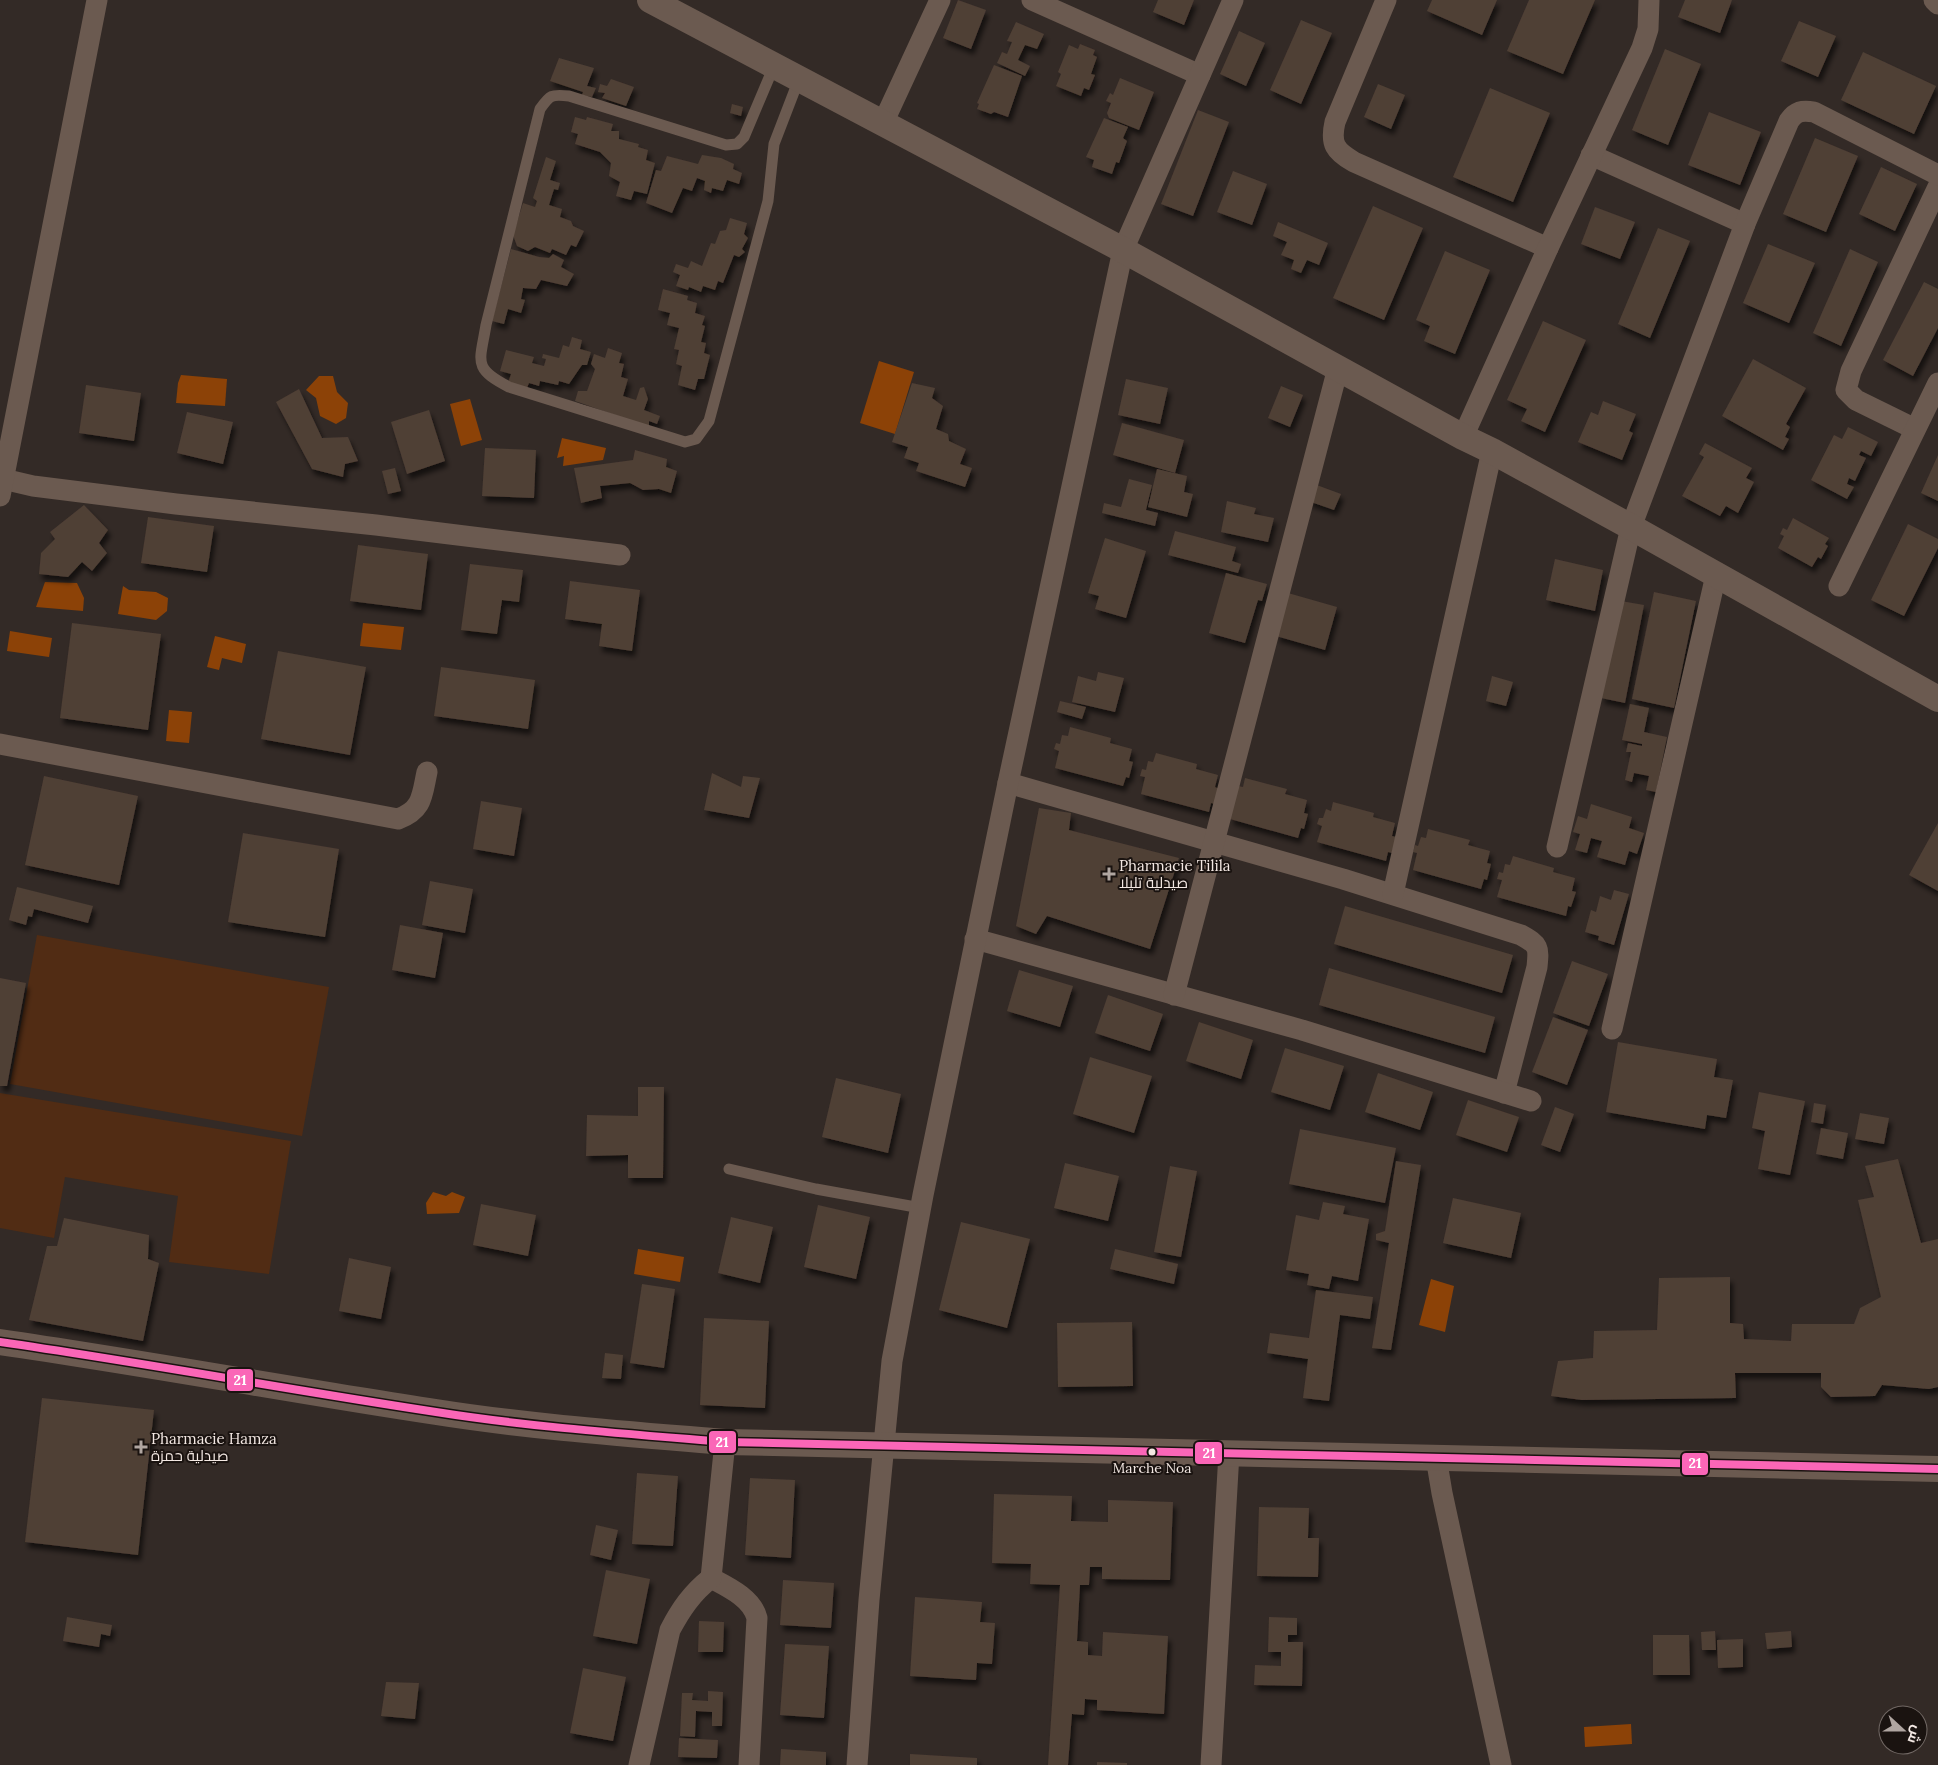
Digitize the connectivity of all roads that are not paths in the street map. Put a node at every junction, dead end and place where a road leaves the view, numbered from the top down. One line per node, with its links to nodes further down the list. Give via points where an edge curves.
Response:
1 (97, 0): 23 (street)
2 (650, 0): 11 (street)
3 (940, 0): 14 (street)
4 (1032, 0): 10 (street)
5 (1233, 0): 12 (street)
6 (1386, 0): 19 (street, via 1335,122 1334,146 1341,155 1354,162)
7 (1649, 0): 15 (street, via 1648,28 1642,48)
8 (1934, 0): 9 (street)
9 (1938, 4)
10 (1057, 5): 12 (street)
11 (774, 66): 13 (street); 13 (lane, via 744,137 737,144 726,145 569,96 556,94 549,97 540,109 486,325 481,357 485,373 509,387 685,442 696,439 709,421 768,201 774,144)
12 (1200, 75): 20 (street)
13 (799, 79): 14 (street)
14 (883, 123): 20 (street)
15 (1591, 155): 18 (street); 19 (street)
16 (1938, 175): 18 (street, via 1814,112 1800,111 1789,121)
17 (1938, 188): 24 (street, via 1851,371 1846,390 1856,400)
18 (1745, 224): 28 (street)
19 (1548, 248): 25 (street)
20 (1123, 250): 21 (street); 35 (street)
21 (1338, 368): 25 (street); 36 (street)
22 (1938, 383): 24 (street)
23 (8, 417): 27 (street)
24 (1915, 429): 31 (street)
25 (1463, 437): 26 (street)
26 (1492, 452): 28 (street); 38 (street)
27 (2, 488): 29 (street, via 33,486)
28 (1631, 527): 30 (street); 37 (street)
29 (620, 555)
30 (1716, 575): 32 (street); 41 (street)
31 (1839, 586)
32 (1938, 699)
33 (0, 744): 34 (street, via 398,819 416,809 422,800)
34 (427, 772)
35 (1008, 784): 36 (street); 39 (street)
36 (1213, 842): 38 (street); 40 (street)
37 (1557, 847)
38 (1393, 894): 42 (street, via 1521,935 1537,945 1537,967)
39 (975, 939): 40 (street); 45 (street)
40 (1174, 995): 42 (street, via 1302,1030)
41 (1612, 1029)
42 (1504, 1093): 43 (street)
43 (1531, 1101)
44 (729, 1169): 45 (lane, via 808,1188)
45 (921, 1208): 48 (street, via 892,1361)
46 (0, 1342): 47 (street, via 438,1412)
47 (725, 1442): 48 (street); 52 (street)
48 (884, 1445): 49 (street); 55 (street)
49 (1229, 1453): 50 (street); 56 (street)
50 (1436, 1458): 51 (street); 57 (street)
51 (1938, 1469)
52 (711, 1578): 53 (street, via 688,1600 670,1630); 54 (street, via 751,1603 757,1618)
53 (639, 1765)
54 (749, 1765)
55 (857, 1765)
56 (1212, 1765)
57 (1501, 1765)

